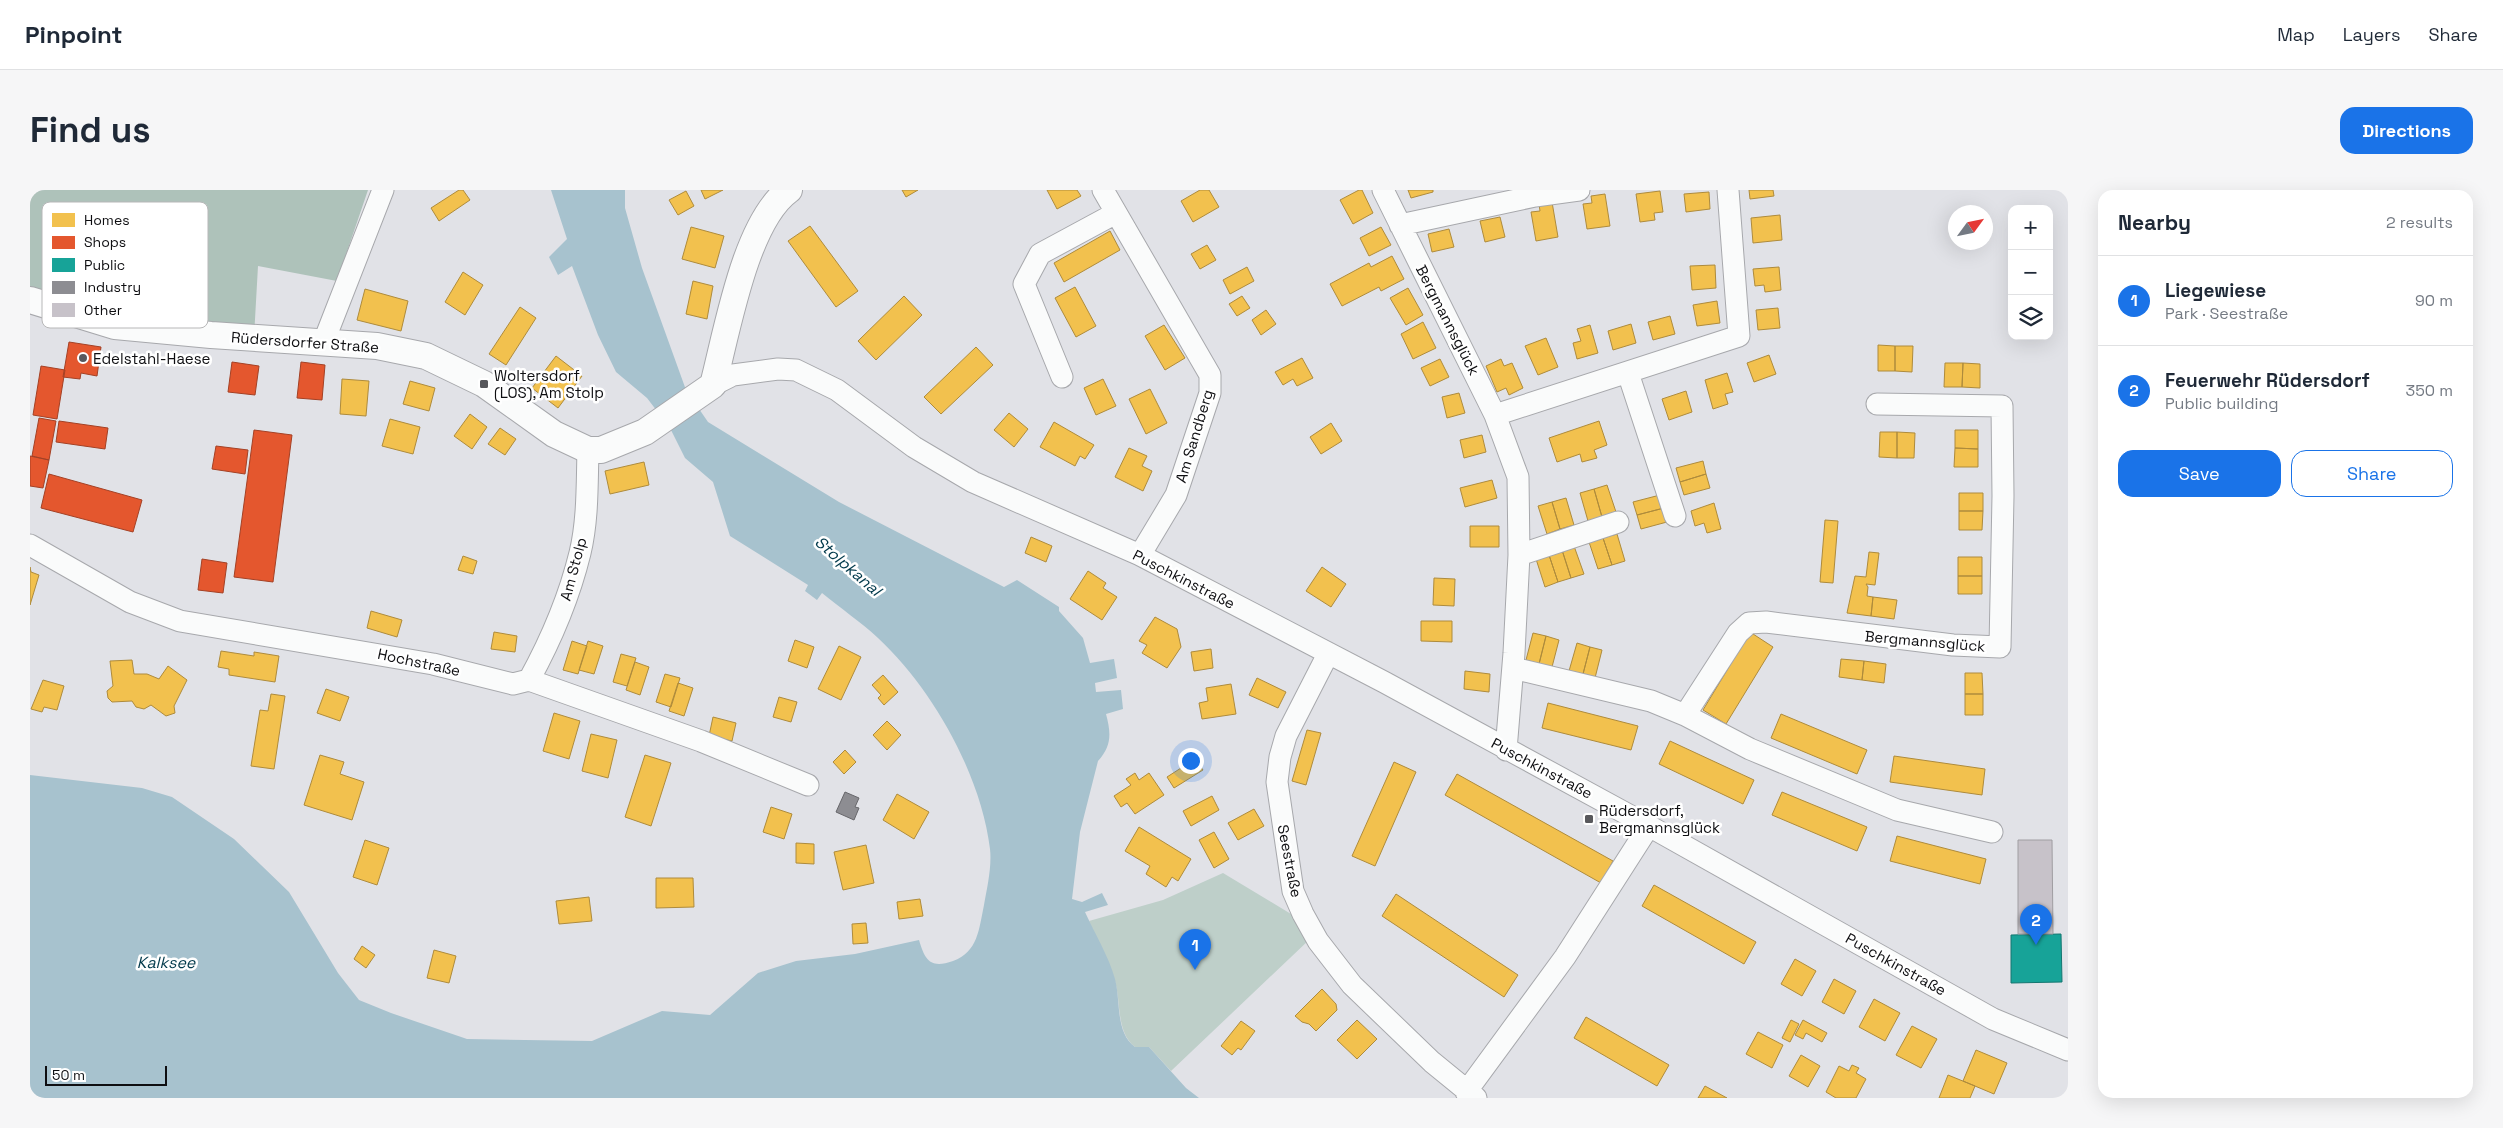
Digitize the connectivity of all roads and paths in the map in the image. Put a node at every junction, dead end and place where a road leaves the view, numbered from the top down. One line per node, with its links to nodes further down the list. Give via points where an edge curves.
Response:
1 (383, 190): 12 (street)
2 (789, 190): 15 (main road, via 764,216 745,262)
3 (1103, 190): 7 (street, Am Sandberg)
4 (1383, 190): 8 (street, Bergmannsglück)
5 (1579, 190): 8 (street, via 1535,196)
6 (1728, 190): 13 (street, via 1739,336)
7 (1116, 213): 14 (street, via 1040,254 1024,284); 22 (street, Am Sandberg, via 1210,375 1210,393 1176,495)
8 (1400, 225): 17 (street, Bergmannsglück)
9 (30, 300): 10 (main road, Rüdersdorfer Straße)
10 (42, 304)
11 (136, 328): 12 (main road, Rüdersdorfer Straße)
12 (324, 341): 18 (main road, Rüdersdorfer Straße, via 426,356 492,388 554,434)
13 (1628, 373): 17 (street); 19 (street)
14 (1062, 377)
15 (709, 389): 18 (main road, via 645,432 601,450); 22 (street, Puschkinstraße, via 733,375 796,370 837,390 914,446 973,482)
16 (1877, 404): 27 (street, Bergmannsglück, via 2002,406 2000,647 1953,646 1766,622 1749,623 1738,633)
17 (1495, 415): 23 (street, Bergmannsglück, via 1518,477)
18 (588, 450): 26 (street, Am Stolp, via 587,501 580,552 553,636)
19 (1676, 516)
20 (1618, 522): 23 (street)
21 (30, 545): 26 (street, Hochstraße, via 130,602 180,621 434,664 513,684)
22 (1140, 555): 24 (street, Puschkinstraße)
23 (1519, 555): 25 (street, Bergmannsglück)
24 (1328, 654): 28 (street, Puschkinstraße); 33 (street, Seestraße, via 1286,736 1280,757 1278,782 1293,890 1318,941 1352,984)
25 (1513, 668): 27 (street, via 1634,697); 28 (street, Bergmannsglück)
26 (529, 680): 29 (street, Hochstraße, via 701,741)
27 (1685, 715): 31 (street, via 1750,749 1897,810)
28 (1506, 750): 30 (street, Puschkinstraße)
29 (808, 785)
30 (1649, 826): 32 (street, Puschkinstraße, via 1993,1018); 33 (street)
31 (1992, 832)
32 (2068, 1050)
33 (1471, 1095)

